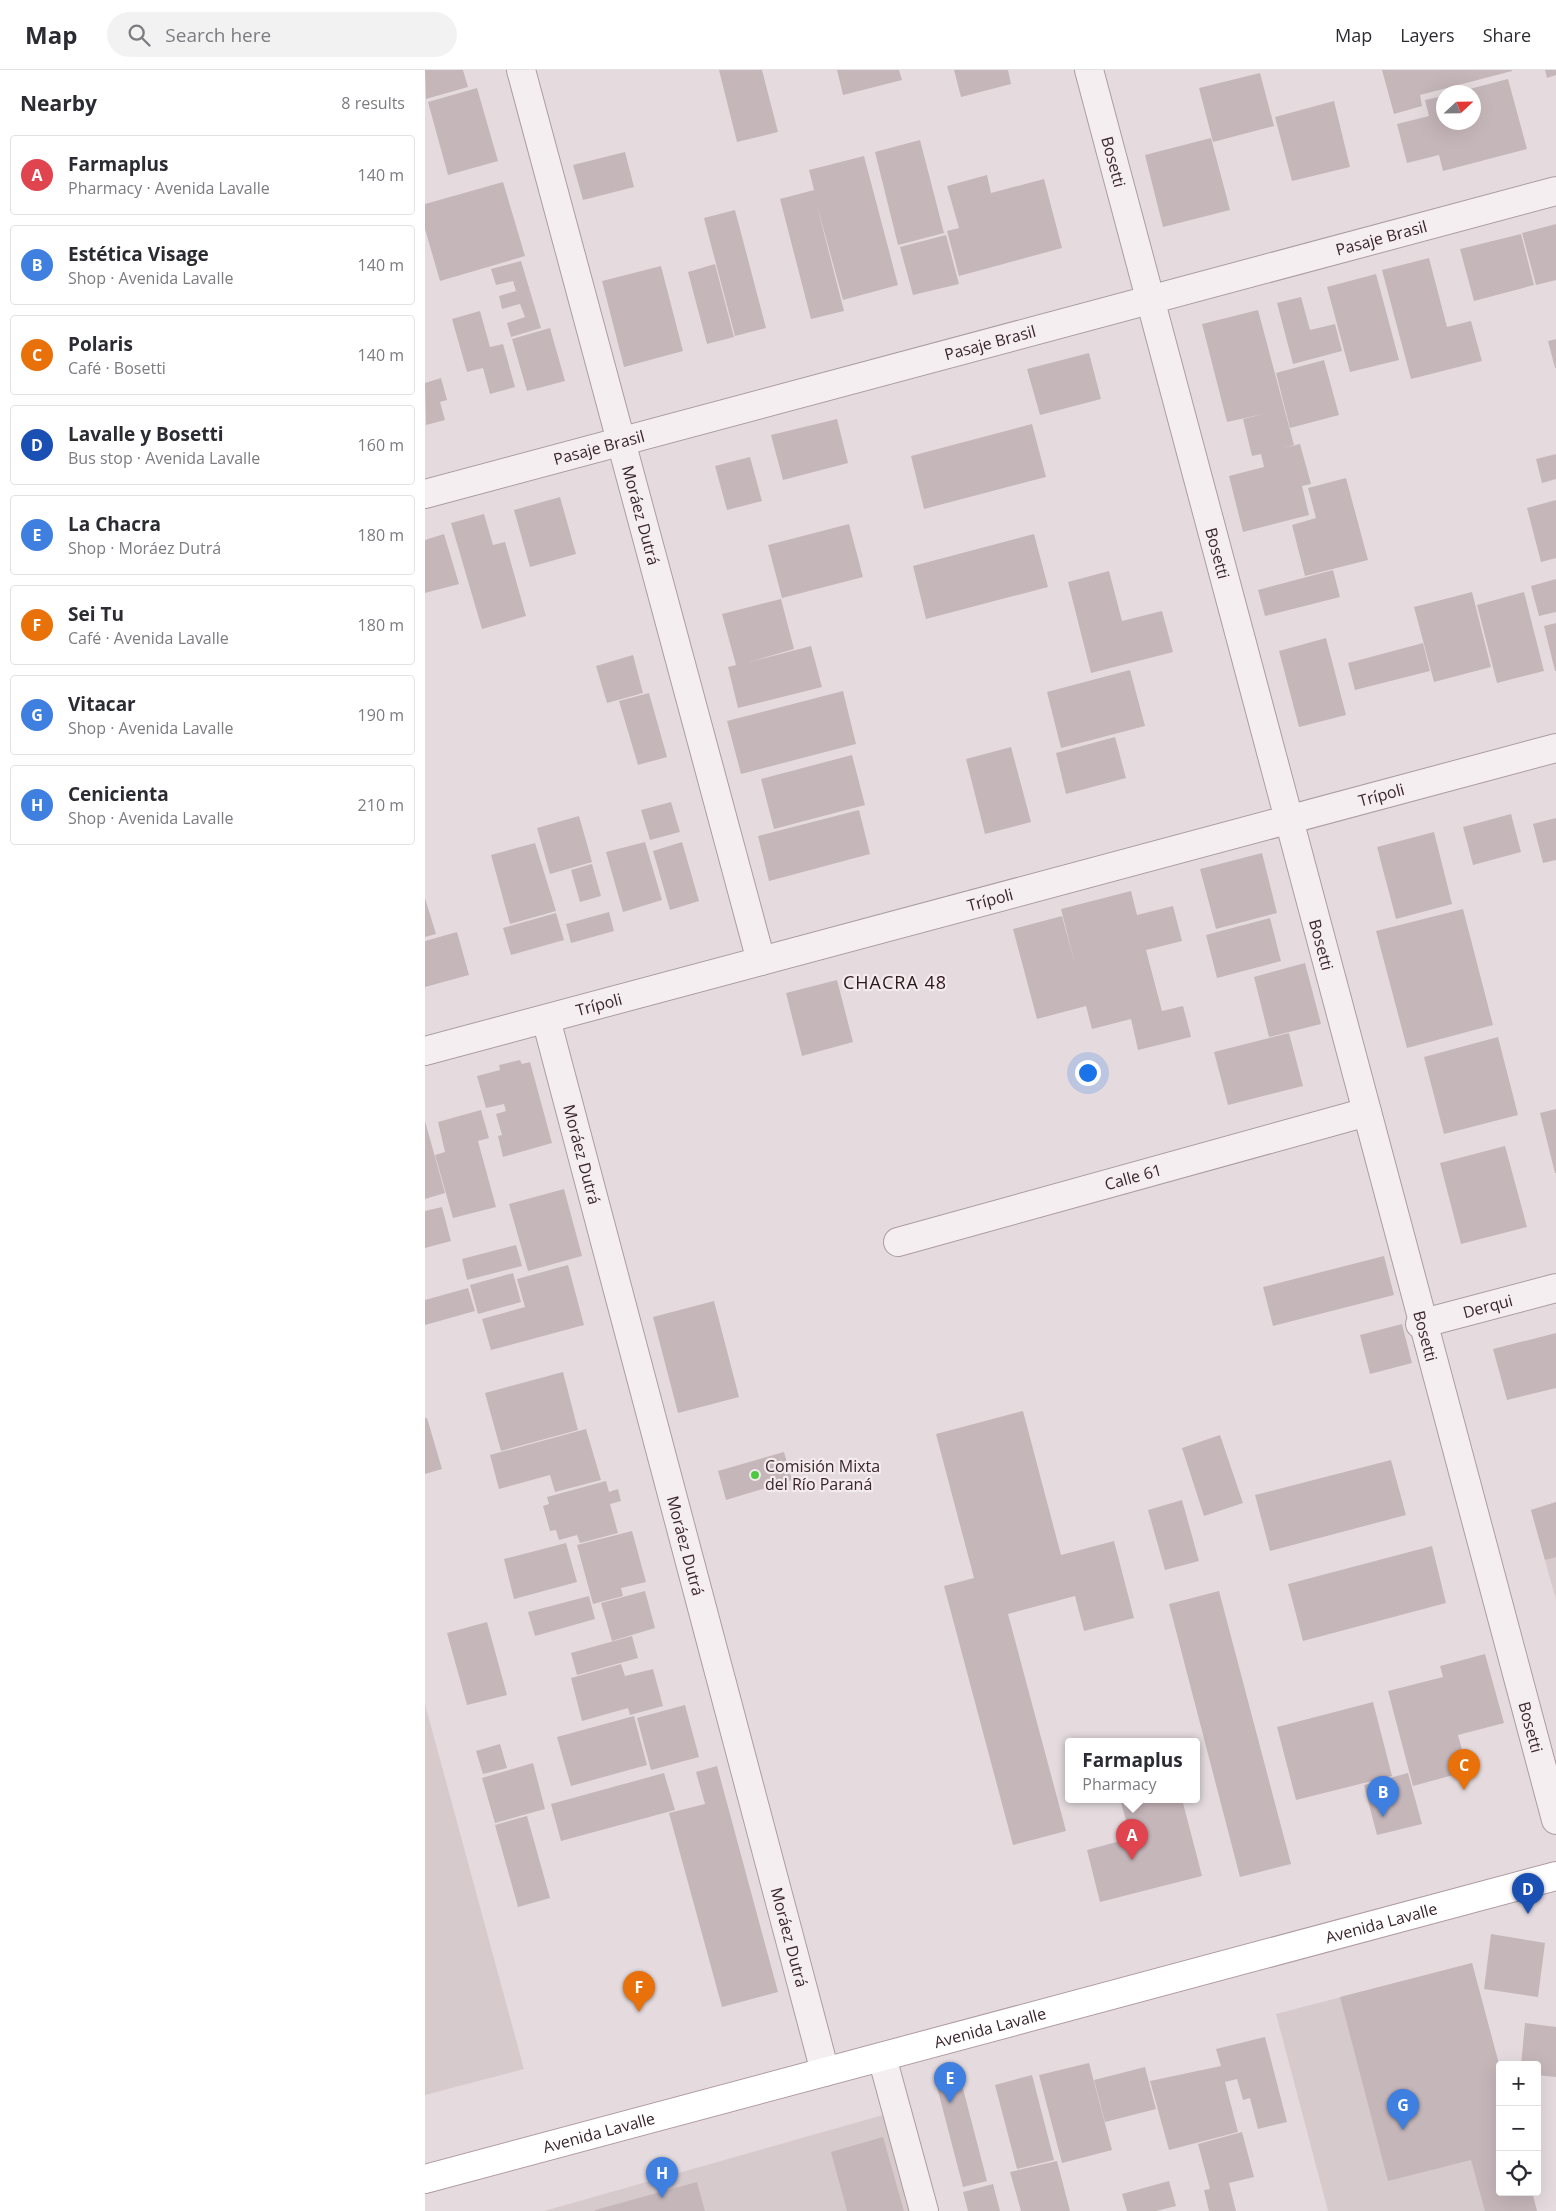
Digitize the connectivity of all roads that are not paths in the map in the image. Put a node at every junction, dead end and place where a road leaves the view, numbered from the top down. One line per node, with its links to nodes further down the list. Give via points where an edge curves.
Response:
1 (521, 70): 5 (street, Moráez Dutrá)
2 (1089, 70): 4 (street, Bosetti)
3 (1556, 191): 4 (street, Pasaje Brasil)
4 (1150, 300): 5 (street, Pasaje Brasil); 8 (street, Bosetti)
5 (623, 441): 6 (street, Pasaje Brasil); 9 (street, Moráez Dutrá)
6 (425, 494)
7 (1556, 748): 8 (street, Trípoli)
8 (1289, 820): 9 (street, Trípoli); 12 (street, Bosetti)
9 (761, 961): 10 (street, Trípoli)
10 (546, 1019): 11 (street, Trípoli); 19 (street, Moráez Dutrá)
11 (425, 1051)
12 (1367, 1112): 13 (street, Calle 61); 15 (street, Bosetti)
13 (898, 1242)
14 (1556, 1288): 15 (street, Derqui)
15 (1421, 1324): 16 (street, Bosetti)
16 (1556, 1820)
17 (1556, 1876): 18 (main road, Avenida Lavalle)
18 (882, 2057): 19 (main road, Avenida Lavalle); 21 (street)
19 (825, 2072): 20 (main road, Avenida Lavalle)
20 (425, 2179)
21 (924, 2211)

